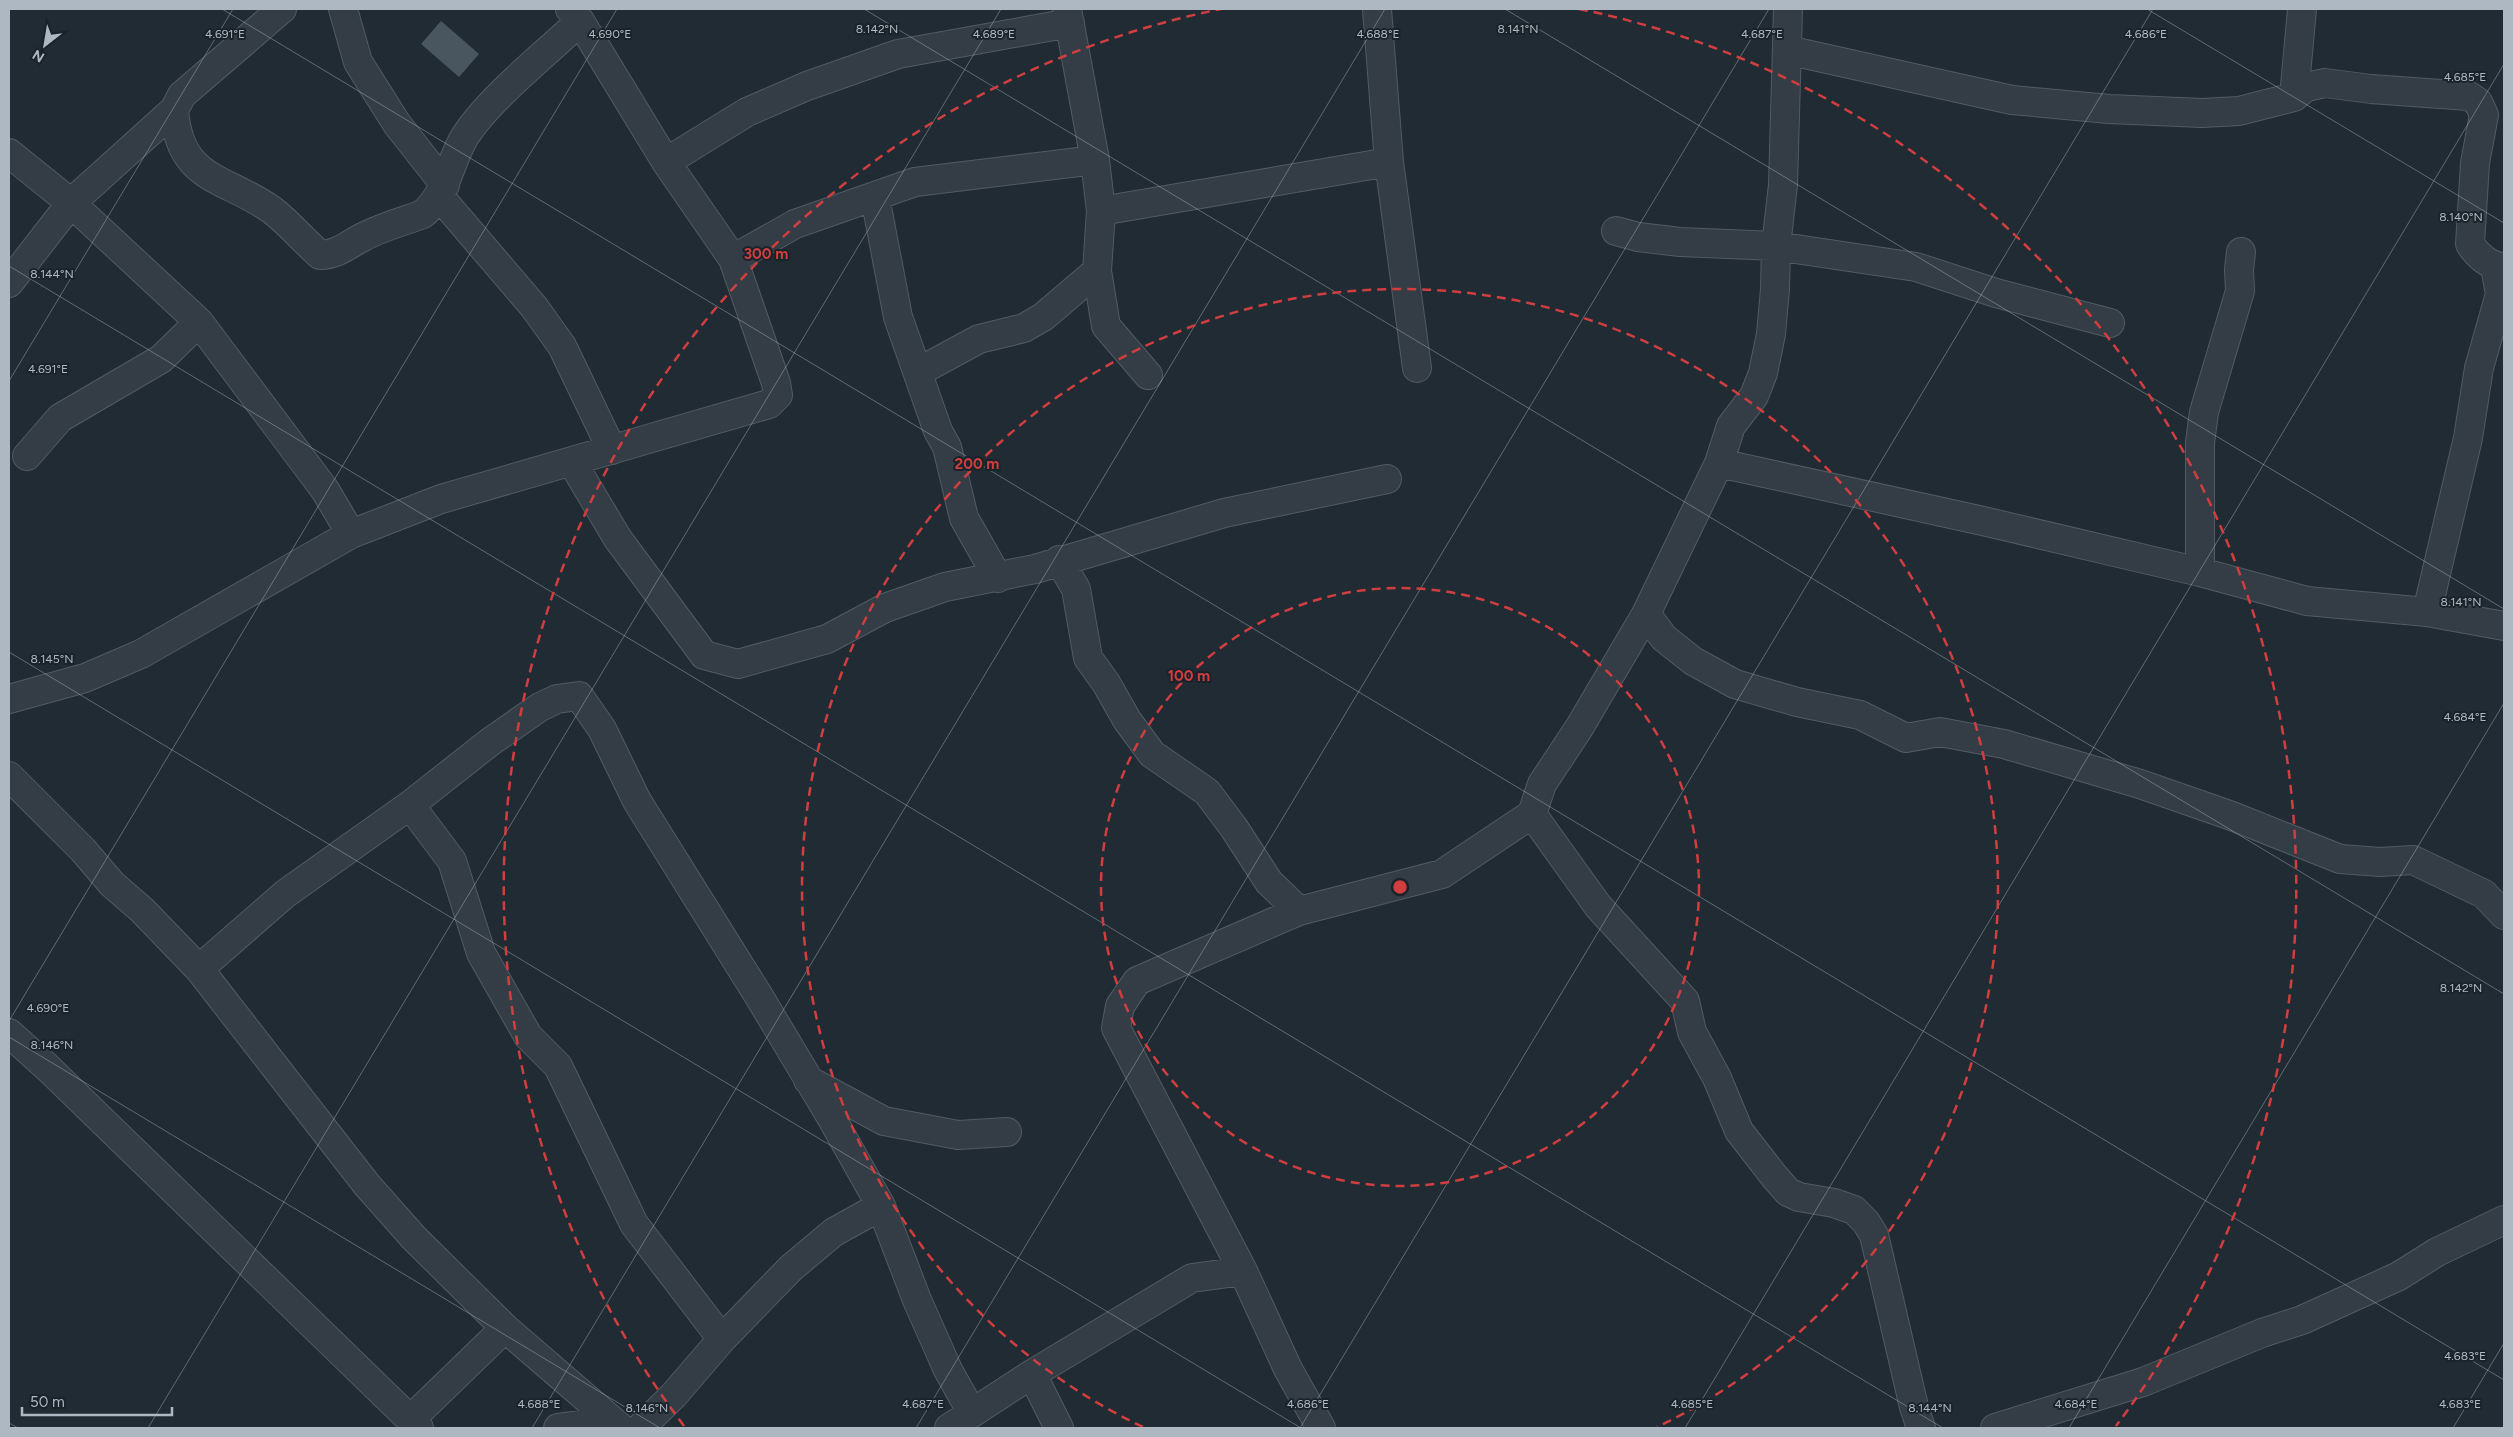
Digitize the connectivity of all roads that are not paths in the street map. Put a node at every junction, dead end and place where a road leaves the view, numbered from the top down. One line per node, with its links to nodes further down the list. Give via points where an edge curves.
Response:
1 (282, 9): 10 (street, via 182,95)
2 (343, 9): 15 (street, via 358,62)
3 (1377, 9): 14 (street)
4 (1788, 9): 8 (street)
5 (2302, 9): 9 (street)
6 (575, 15): 13 (street); 15 (street, via 465,137)
7 (1068, 16): 12 (street); 13 (street, via 889,57 807,86 747,112)
8 (1787, 50): 9 (street, via 2012,100 2070,106 2212,113 2240,111); 20 (street, via 1783,185)
9 (2294, 97): 23 (street, via 2306,87 2325,83 2469,96 2478,102 2484,115 2475,163 2470,244 2475,252)
10 (174, 110): 15 (street, via 175,130 191,161 211,179 273,211 320,255 342,250 364,236 423,214); 17 (street)
11 (9, 154): 17 (street)
12 (1096, 160): 16 (street, via 915,182); 18 (street)
13 (666, 162): 22 (street)
14 (1390, 162): 18 (street); 28 (street)
15 (442, 191): 31 (street, via 562,346)
16 (875, 197): 22 (street, via 795,224); 29 (street, via 898,317)
17 (71, 203): 25 (street); 26 (street)
18 (1101, 211): 24 (street)
19 (1616, 231): 20 (street, via 1680,242)
20 (1776, 246): 27 (street, via 1916,267 1996,293); 34 (street, via 1772,325 1763,373 1754,396 1731,426)
21 (2241, 252): 38 (street, via 2238,270 2240,291 2222,346 2200,443)
22 (733, 259): 31 (street, via 778,394 769,404)
23 (2500, 267): 40 (street, via 2500,294 2479,368 2468,438)
24 (1097, 271): 29 (street, via 1024,328 979,339); 30 (street, via 1106,326)
25 (9, 283)
26 (199, 322): 32 (street, via 161,359 60,418); 36 (street, via 325,490)
27 (2110, 323)
28 (1417, 368)
29 (918, 372): 39 (street, via 938,431 947,447 964,518)
30 (1148, 375)
31 (612, 450): 33 (street)
32 (27, 456)
33 (572, 462): 36 (street, via 440,499); 39 (street, via 618,539 704,655 738,664 826,639 885,608 936,590)
34 (1719, 463): 38 (street); 41 (street)
35 (1387, 479): 37 (street, via 1224,513)
36 (351, 534): 43 (street, via 141,654 85,678)
37 (1059, 560): 39 (street); 47 (street, via 1076,589 1088,658 1127,720 1152,754 1207,792 1269,882)
38 (2200, 572): 40 (street, via 2307,601)
39 (998, 578)
40 (2426, 612): 42 (street)
41 (1646, 614): 46 (street, via 1542,784); 48 (street, via 1664,638 1693,662 1735,684 1797,702 1860,715 1906,738 1931,733 1949,734 2004,744 2140,784 2340,859 2413,860 2484,894)
42 (2504, 626)
43 (9, 699)
44 (9, 776): 49 (street, via 112,884)
45 (410, 805): 49 (street, via 285,894); 51 (street, via 540,707 557,699 579,696 602,729 637,801 760,998); 57 (street, via 452,861 481,953 528,1036 558,1066 634,1224)
46 (1532, 814): 47 (street, via 1442,874); 67 (street, via 1598,906 1685,1000 1692,1032 1717,1078 1739,1131 1774,1176 1788,1192 1854,1210 1866,1222 1874,1235)
47 (1299, 912): 55 (street, via 1137,981 1120,1006 1116,1028)
48 (2504, 915)
49 (200, 969): 56 (street, via 367,1185 414,1238)
50 (9, 1033): 60 (street)
51 (806, 1080): 52 (street, via 884,1120 958,1135); 53 (street, via 831,1117)
52 (1007, 1132)
53 (880, 1206): 57 (street, via 822,1241); 59 (street, via 948,1370)
54 (2504, 1220): 68 (street, via 2436,1252 2399,1276 2302,1320 2143,1382)
55 (1243, 1271): 58 (street, via 1192,1278); 66 (street, via 1288,1370)
56 (505, 1328): 60 (street); 61 (street)
57 (722, 1339): 63 (street, via 673,1396)
58 (1032, 1374): 59 (street); 65 (street)
59 (972, 1413): 64 (street)
60 (414, 1424)
61 (616, 1424): 62 (street)
62 (558, 1428)
63 (640, 1428)
64 (949, 1428)
65 (1059, 1428)
66 (1322, 1428)
67 (1921, 1428)
68 (1995, 1428)

